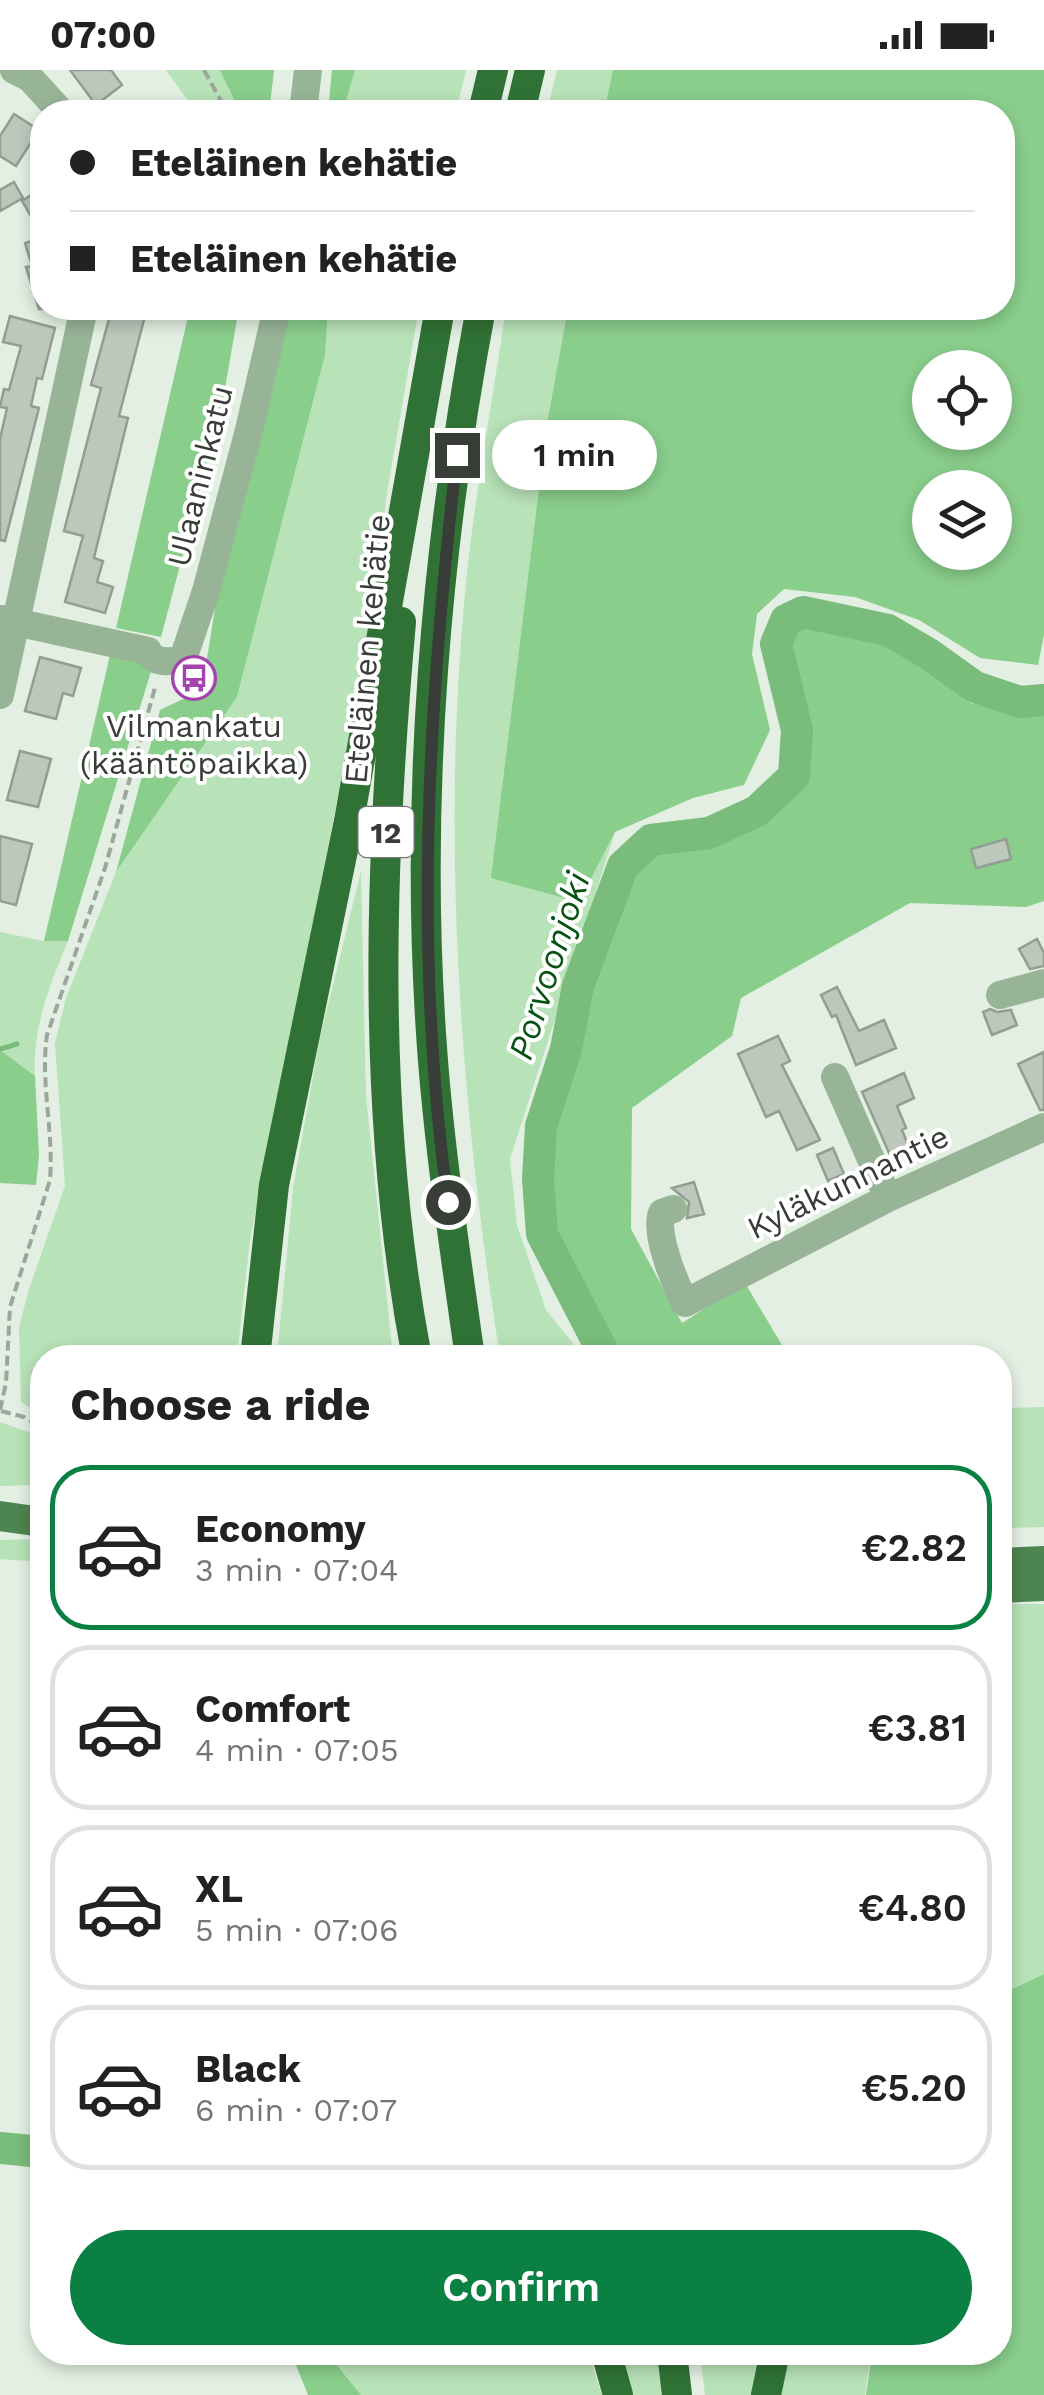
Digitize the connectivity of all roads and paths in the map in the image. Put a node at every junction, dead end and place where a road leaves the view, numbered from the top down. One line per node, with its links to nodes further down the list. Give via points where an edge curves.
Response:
1 (14, 70): 6 (street)
2 (204, 70): 7 (path)
3 (308, 70): 8 (street)
4 (493, 70): 9 (highway)
5 (530, 70): 10 (highway)
6 (50, 100)
7 (220, 100)
8 (304, 100)
9 (486, 100)
10 (523, 100)
11 (81, 320): 16 (street)
12 (273, 320): 17 (street, Ulaaninkatu, via 211,573)
13 (440, 320): 26 (highway, via 349,821 274,1184)
14 (440, 320): 27 (highway, Eteläinen kehätie / 12, via 404,600 384,872 387,1096)
15 (479, 320): 23 (highway, 12, via 457,455 431,722 430,1032)
16 (8, 621): 17 (street); 18 (street)
17 (165, 657): 30 (path, via 105,868 47,1035 50,1180 10,1307)
18 (0, 694)
19 (1044, 982): 20 (street)
20 (1000, 995)
21 (835, 1077): 24 (street)
22 (1044, 1128): 24 (street, Kyläkunnantie)
23 (443, 1164): 28 (highway, 12); 29 (highway)
24 (888, 1198): 25 (street, Kyläkunnantie, via 685,1303 658,1224)
25 (674, 1209)
26 (256, 1345)
27 (415, 1345)
28 (468, 1345)
29 (479, 1345)
30 (0, 1410): 31 (path)
31 (30, 1421)
32 (30, 1513): 33 (main road)
33 (0, 1516): 34 (main road)
34 (30, 1520)
35 (1044, 1561): 36 (main road)
36 (1012, 1562)
37 (1044, 1586): 38 (main road)
38 (1012, 1587)
39 (610, 2365): 43 (highway)
40 (674, 2365): 44 (highway)
41 (690, 2365): 45 (highway)
42 (773, 2365): 46 (highway)
43 (618, 2395)
44 (677, 2395)
45 (693, 2395)
46 (766, 2395)

